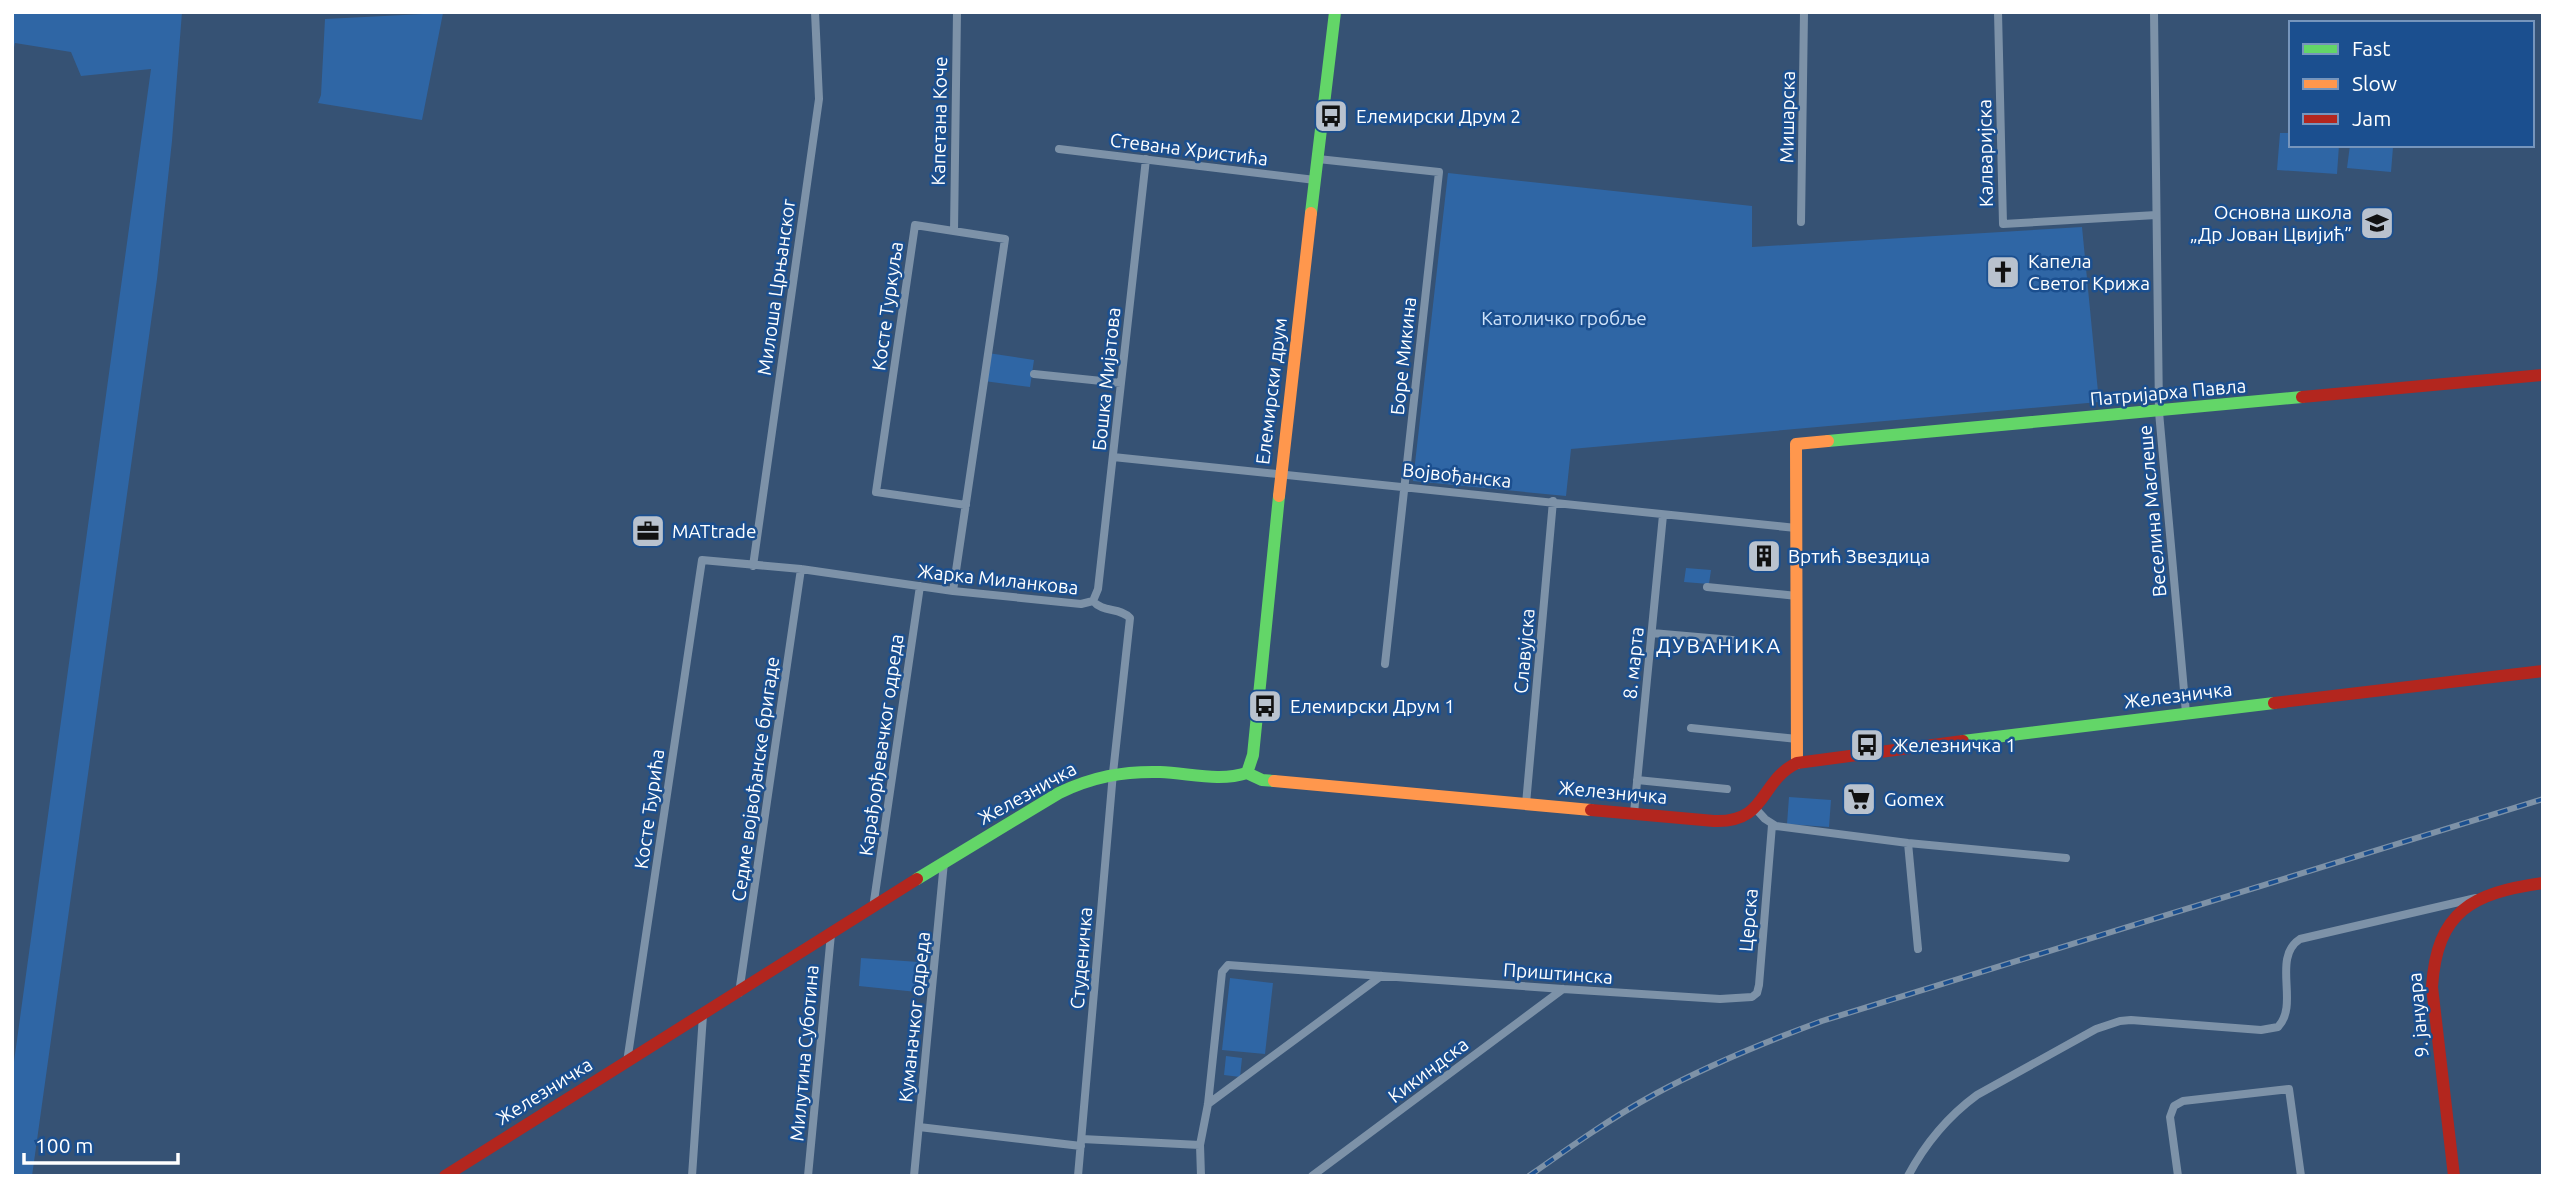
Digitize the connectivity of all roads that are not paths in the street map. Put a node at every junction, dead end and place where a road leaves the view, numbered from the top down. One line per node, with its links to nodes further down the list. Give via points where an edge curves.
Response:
1 (815, 12): 26 (street, Милоша Црњанског, via 819,99)
2 (957, 12): 13 (street, Капетана Коче)
3 (1335, 12): 9 (street, Елемирски друм)
4 (1804, 12): 12 (street, Мишарска)
5 (1998, 12): 11 (street, Калваријска, via 2003,224)
6 (2154, 12): 11 (street, Веселина Маслеше)
7 (1059, 149): 8 (street, Стевана Христића)
8 (1146, 159): 10 (street, Стевана Христића); 16 (street, Бошка Мијатова)
9 (1318, 159): 10 (street, Елемирски друм); 20 (street, Боре Микина, via 1439,172)
10 (1315, 180): 19 (street, Елемирски друм)
11 (2156, 215): 17 (street, Веселина Маслеше)
12 (1801, 222)
13 (954, 231): 22 (street, Косте Туркуља, via 1005,239); 22 (street, Косте Туркуља, via 915,225 876,492)
14 (1034, 374): 16 (street)
15 (2543, 375): 17 (street, Патријарха Павла)
16 (1121, 383): 18 (street, Бошка Мијатова)
17 (2159, 412): 24 (street, Патријарха Павла, via 1796,444); 37 (street, Веселина Маслеше)
18 (1113, 457): 19 (street, Војвођанска); 32 (street, Бошка Мијатова)
19 (1281, 473): 20 (street, Војвођанска); 41 (street, Елемирски друм)
20 (1405, 485): 21 (street, Војвођанска); 35 (street, Боре Микина)
21 (1553, 501): 23 (street, Војвођанска); 45 (street, Славујска)
22 (966, 505): 30 (street, Косте Туркуља)
23 (1663, 515): 24 (street, Војвођанска); 33 (street, 8. марта)
24 (1796, 528): 31 (street)
25 (702, 560): 26 (street, Жарка Миланкова); 62 (street, Косте Ђурића)
26 (753, 566): 27 (street, Жарка Миланкова)
27 (801, 569): 28 (street, Жарка Миланкова); 59 (street, Седме војвођанске бригаде)
28 (920, 586): 30 (street, Жарка Миланкова); 54 (street, Карађорђевачког одреда)
29 (1707, 587): 31 (street)
30 (953, 591): 32 (street, Жарка Миланкова, via 1081,604)
31 (1797, 596): 39 (street)
32 (1093, 601): 42 (street, Жарка Миланкова, via 1130,618)
33 (1652, 633): 34 (street); 43 (street, 8. марта)
34 (1732, 640)
35 (1385, 664)
36 (2543, 671): 37 (street, Железничка)
37 (2186, 713): 40 (street, Железничка)
38 (1691, 728): 39 (street)
39 (1797, 739): 40 (street)
40 (1797, 763): 46 (street, Железничка, via 1782,773)
41 (1247, 773): 42 (street, Железничка, via 1231,778 1159,772); 45 (street, Железничка, via 1262,780)
42 (1113, 774): 51 (street, Железничка, via 1059,793); 65 (street, Студеничка)
43 (1637, 780): 44 (street); 47 (street, 8. марта)
44 (1727, 789)
45 (1527, 804): 47 (street, Железничка)
46 (1755, 808): 47 (street, Железничка, via 1749,815 1725,821); 48 (street)
47 (1634, 813)
48 (1772, 825): 49 (street); 60 (street, Церска, via 1759,985 1752,998)
49 (1908, 843): 50 (street); 56 (street)
50 (2066, 858)
51 (944, 862): 54 (street, Железничка); 64 (street, Куманачког одреда)
52 (2543, 883): 53 (street, 9. јануара)
53 (2476, 898): 74 (street, via 2294,942 2287,955 2285,1016 2278,1027 2261,1030 2131,1020 2096,1030 1976,1095 1933,1137); 77 (street, 9. јануара, via 2446,929 2432,962)
54 (873, 908): 55 (street, Железничка)
55 (831, 934): 59 (street, Железничка); 69 (street, Милутина Суботина)
56 (1919, 949)
57 (1381, 976): 58 (street, Приштинска); 63 (street); 63 (street, Приштинска, via 1224,968)
58 (1563, 989): 60 (street, Приштинска); 73 (street, Кикиндска)
59 (739, 993): 61 (street, Железничка)
60 (1733, 999)
61 (703, 1015): 62 (street, Железничка); 68 (street)
62 (627, 1062): 67 (street, Железничка)
63 (1208, 1104): 66 (street, Приштинска)
64 (919, 1127): 65 (street); 70 (street, Куманачког одреда)
65 (1081, 1142): 66 (street); 71 (street, Студеничка)
66 (1200, 1145): 72 (street)
67 (446, 1176)
68 (692, 1176)
69 (808, 1176)
70 (914, 1176)
71 (1078, 1176)
72 (1201, 1176)
73 (1312, 1176)
74 (1908, 1176)
75 (2178, 1176): 76 (street, via 2170,1117 2174,1106 2183,1101 2289,1089)
76 (2301, 1176)
77 (2454, 1176)

